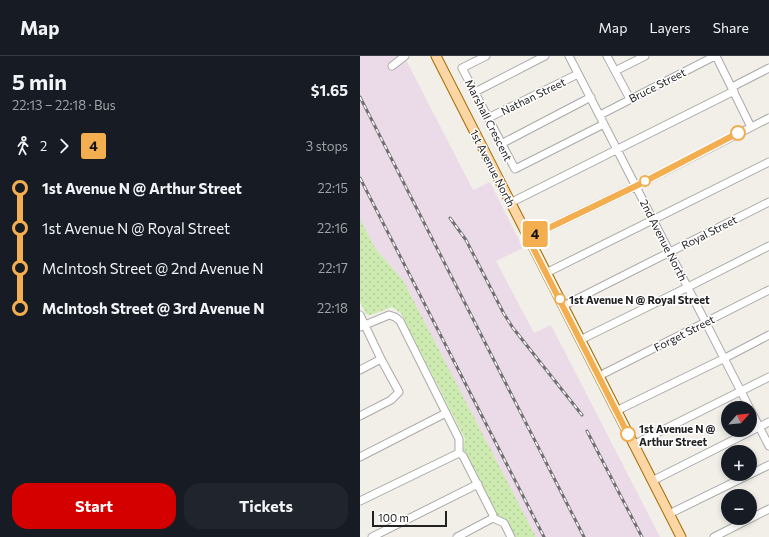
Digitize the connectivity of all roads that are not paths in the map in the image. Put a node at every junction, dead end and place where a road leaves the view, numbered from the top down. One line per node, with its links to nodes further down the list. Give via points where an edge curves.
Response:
1 (405, 56): 9 (street)
2 (436, 56): 27 (main road, 1st Avenue North)
3 (486, 56): 14 (street, Marshall Crescent, via 462,68)
4 (545, 56): 14 (street)
5 (569, 56): 12 (street, 2nd Avenue North)
6 (607, 56): 11 (street)
7 (645, 56): 11 (street)
8 (716, 56): 13 (street); 16 (street, Bruce Street)
9 (392, 66)
10 (769, 68): 13 (street)
11 (615, 71): 16 (street)
12 (578, 74): 15 (street, 2nd Avenue North); 18 (street, Nathan Street)
13 (733, 89): 21 (street); 23 (street)
14 (475, 92): 18 (street, Marshall Crescent)
15 (591, 97): 17 (street, 2nd Avenue North); 22 (street)
16 (630, 99): 17 (street, Bruce Street)
17 (600, 114): 20 (street, 2nd Avenue North)
18 (488, 118): 22 (street, Marshall Crescent)
19 (769, 118): 21 (street)
20 (604, 124): 22 (street, Marshall Crescent, via 515,170); 23 (street, 2nd Avenue North)
21 (751, 127): 25 (street)
22 (501, 144)
23 (618, 150): 25 (street, 2nd Avenue North); 27 (street)
24 (769, 162): 28 (street)
25 (636, 186): 28 (street, 2nd Avenue North); 29 (street)
26 (769, 202): 31 (street, Royal Street)
27 (510, 203): 29 (main road, 1st Avenue North)
28 (654, 220): 31 (street, 2nd Avenue North); 32 (street)
29 (528, 238): 32 (main road, 1st Avenue North)
30 (769, 246): 33 (street)
31 (670, 252): 33 (street, 2nd Avenue North); 35 (street, Royal Street)
32 (546, 273): 35 (main road, 1st Avenue North)
33 (688, 287): 37 (street, 2nd Avenue North); 40 (street)
34 (769, 290): 37 (street, Forget Street)
35 (563, 306): 40 (main road, 1st Avenue North)
36 (360, 315): 38 (street)
37 (706, 322): 41 (street, 2nd Avenue North); 44 (street, Forget Street)
38 (362, 325): 42 (street); 48 (street, via 389,315 400,321)
39 (769, 335): 41 (street)
40 (580, 340): 44 (main road, 1st Avenue North)
41 (724, 358): 46 (street, 2nd Avenue North); 47 (street)
42 (381, 359): 43 (street); 49 (street, via 399,392 391,400)
43 (360, 370)
44 (599, 376): 47 (main road, 1st Avenue North)
45 (769, 377): 46 (street)
46 (742, 391): 51 (street, 2nd Avenue North); 52 (street)
47 (616, 411): 52 (main road, 1st Avenue North)
48 (446, 413): 54 (street, via 459,439); 55 (street)
49 (360, 416)
50 (769, 422): 51 (street)
51 (760, 427): 53 (street, 2nd Avenue North); 57 (street)
52 (633, 445): 57 (main road, 1st Avenue North)
53 (769, 446)
54 (458, 453): 58 (street, via 463,456); 59 (street)
55 (360, 457)
56 (769, 465): 61 (street)
57 (652, 481): 61 (main road, 1st Avenue North)
58 (478, 484): 62 (street); 63 (street)
59 (360, 502)
60 (769, 509): 67 (street)
61 (669, 514): 66 (main road, 1st Avenue North)
62 (493, 518): 64 (street); 65 (street, via 504,523)
63 (372, 537)
64 (457, 537)
65 (512, 537)
66 (681, 537)
67 (714, 537)

